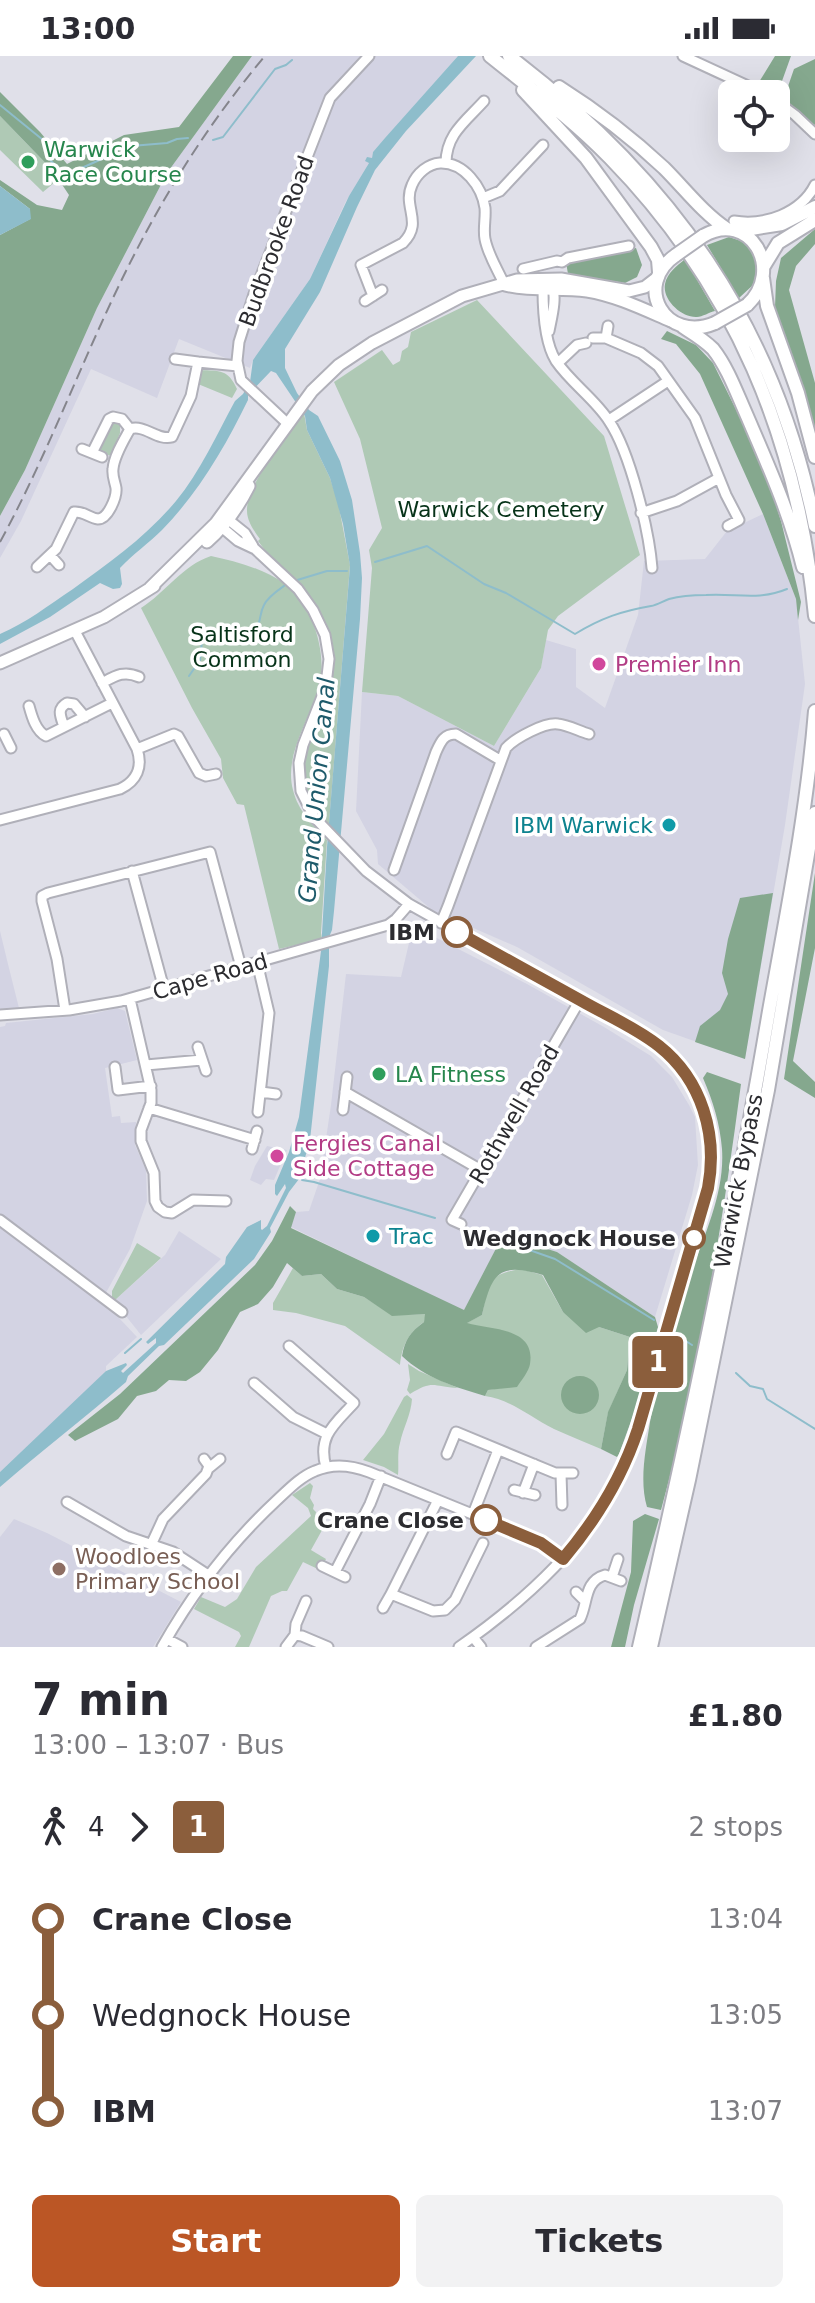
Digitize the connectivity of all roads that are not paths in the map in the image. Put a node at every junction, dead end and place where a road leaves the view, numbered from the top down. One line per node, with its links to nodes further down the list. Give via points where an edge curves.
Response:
1 (369, 56): 30 (street, Budbrooke Road, via 330,98 254,294 239,342)
2 (509, 56): 15 (highway, via 629,137 711,218); 41 (highway, via 624,155 669,206 712,268 736,305 775,388)
3 (683, 56): 5 (street)
4 (491, 57): 20 (highway, via 586,158 651,247); 46 (highway, via 558,109 617,165 682,244 721,303 764,390 786,456 803,525)
5 (735, 80)
6 (483, 107): 10 (street, via 450,138)
7 (790, 111): 8 (street)
8 (815, 134)
9 (540, 153): 12 (street, via 500,191)
10 (446, 163): 12 (street, via 466,173); 23 (street, via 425,169 413,183 408,238 358,261)
11 (815, 185): 15 (street, via 787,212)
12 (483, 198): 21 (street, via 485,241)
13 (815, 207): 15 (highway, via 782,224)
14 (815, 220): 19 (highway, via 778,243)
15 (733, 227): 19 (highway, via 756,245); 20 (highway, bridge, via 703,236)
16 (629, 246): 17 (street)
17 (562, 262): 18 (street); 22 (street)
18 (525, 270)
19 (763, 272): 24 (highway, bridge, via 747,305 699,328); 36 (highway, via 767,306)
20 (659, 274): 22 (main road, via 641,289 629,291); 24 (highway, via 657,301)
21 (504, 284): 22 (main road, via 517,280); 33 (main road, via 413,319 350,357 310,394)
22 (554, 285): 24 (main road, via 621,299); 29 (street, via 548,335)
23 (374, 296)
24 (677, 324): 46 (highway, via 714,351 744,410 790,522)
25 (608, 326): 26 (street)
26 (606, 338): 29 (street, via 577,345); 31 (street, via 654,361)
27 (175, 359): 28 (street)
28 (198, 362): 30 (street); 34 (street, via 191,396 172,437)
29 (558, 363): 32 (street)
30 (238, 366): 33 (street, Budbrooke Road, via 244,384)
31 (668, 381): 32 (street); 37 (street, via 695,418)
32 (609, 420): 38 (street, via 624,451)
33 (288, 424): 39 (main road, via 238,508)
34 (130, 429): 35 (street, via 122,419 109,419 87,451); 42 (street, via 114,465 116,494 107,514 100,519 74,512)
35 (102, 457)
36 (815, 457)
37 (719, 478): 38 (street); 40 (street, via 739,520)
38 (641, 513): 45 (street)
39 (222, 521): 47 (main road, via 165,579); 64 (street, via 245,533 304,596 325,635 329,659 299,763 301,791 311,811 350,856)
40 (728, 526)
41 (815, 526)
42 (50, 555): 43 (street); 44 (street)
43 (59, 565)
44 (37, 567)
45 (652, 568)
46 (815, 616)
47 (75, 631): 48 (main road); 50 (street)
48 (0, 663)
49 (139, 677): 50 (street, via 123,673)
50 (102, 683): 51 (street)
51 (112, 703): 54 (street); 57 (street)
52 (29, 706): 55 (street, via 43,736)
53 (815, 711): 140 (highway, Warwick Bypass, via 757,1086)
54 (85, 717): 55 (street); 55 (street, via 67,703 60,709)
55 (64, 727)
56 (589, 734): 58 (street, via 547,725 516,739)
57 (137, 749): 59 (street, via 176,734 199,773); 61 (street, via 138,772 125,787)
58 (500, 760): 62 (street, via 456,734 444,737); 65 (street)
59 (216, 774)
60 (815, 813): 141 (highway, Warwick Bypass, via 768,1090)
61 (0, 820)
62 (394, 870)
63 (132, 871): 67 (street, via 210,852); 68 (street); 71 (street, via 42,898)
64 (409, 904): 65 (street); 66 (street, Cape Road, via 388,925)
65 (441, 923): 70 (street)
66 (257, 962): 67 (street, Cape Road); 80 (street, via 269,1013)
67 (241, 967): 68 (street, Cape Road)
68 (164, 989): 69 (street, Cape Road)
69 (130, 999): 71 (street, Cape Road); 75 (street)
70 (580, 1000): 87 (street, Rothwell Road); 118 (street, via 666,1052 693,1086 708,1123 711,1156 708,1188 638,1429 596,1516)
71 (65, 1010): 72 (street, Cape Road)
72 (0, 1015)
73 (198, 1047): 74 (street)
74 (202, 1060): 75 (street); 77 (street)
75 (146, 1065): 79 (street)
76 (115, 1067): 79 (street, via 118,1090)
77 (206, 1071)
78 (347, 1077): 81 (street)
79 (151, 1086): 83 (street)
80 (261, 1092): 82 (street); 85 (street)
81 (345, 1092): 84 (street); 87 (street)
82 (276, 1094)
83 (149, 1108): 86 (street); 88 (street, via 141,1141 153,1167 158,1207 172,1213 193,1200)
84 (343, 1110)
85 (258, 1112)
86 (255, 1140)
87 (481, 1170): 92 (street, Rothwell Road, via 452,1220)
88 (208, 1200): 89 (street); 90 (street)
89 (226, 1201)
90 (208, 1211)
91 (0, 1220): 93 (street)
92 (461, 1224)
93 (122, 1312)
94 (291, 1352): 97 (street)
95 (254, 1383): 99 (street)
96 (362, 1395): 97 (street)
97 (354, 1403): 100 (street)
98 (295, 1404): 99 (street)
99 (287, 1412): 100 (street)
100 (327, 1434): 105 (street)
101 (498, 1450): 102 (street, via 456,1432); 104 (street); 115 (street)
102 (447, 1454)
103 (220, 1459): 117 (street, via 206,1463 206,1474 163,1519)
104 (534, 1464): 107 (street); 109 (street, via 519,1492)
105 (326, 1467): 108 (street, via 352,1466); 122 (street, via 284,1493)
106 (573, 1473): 107 (street)
107 (561, 1474): 113 (street)
108 (381, 1476): 111 (street); 121 (street)
109 (535, 1495)
110 (85, 1498): 114 (street)
111 (438, 1500): 115 (street); 125 (street)
112 (67, 1502): 114 (street)
113 (562, 1505)
114 (78, 1508): 117 (street)
115 (473, 1514): 118 (street, via 541,1543)
116 (483, 1543): 125 (street, via 445,1610 433,1611)
117 (151, 1545): 122 (street, via 173,1552)
118 (563, 1559): 131 (street)
119 (618, 1559): 127 (street, via 616,1579 602,1575 593,1581)
120 (322, 1566): 121 (street)
121 (335, 1572): 123 (street)
122 (208, 1575): 132 (street)
123 (345, 1577)
124 (576, 1592): 127 (street)
125 (391, 1594): 128 (street)
126 (306, 1601): 129 (street)
127 (585, 1601): 130 (street, via 578,1622)
128 (383, 1608)
129 (295, 1635): 134 (street); 135 (street)
130 (551, 1636): 138 (street); 139 (street)
131 (473, 1637): 136 (street); 137 (street)
132 (164, 1643): 133 (street)
133 (182, 1647)
134 (286, 1647)
135 (328, 1647)
136 (459, 1647)
137 (481, 1647)
138 (536, 1647)
139 (559, 1647)
140 (639, 1647)
141 (651, 1647)

